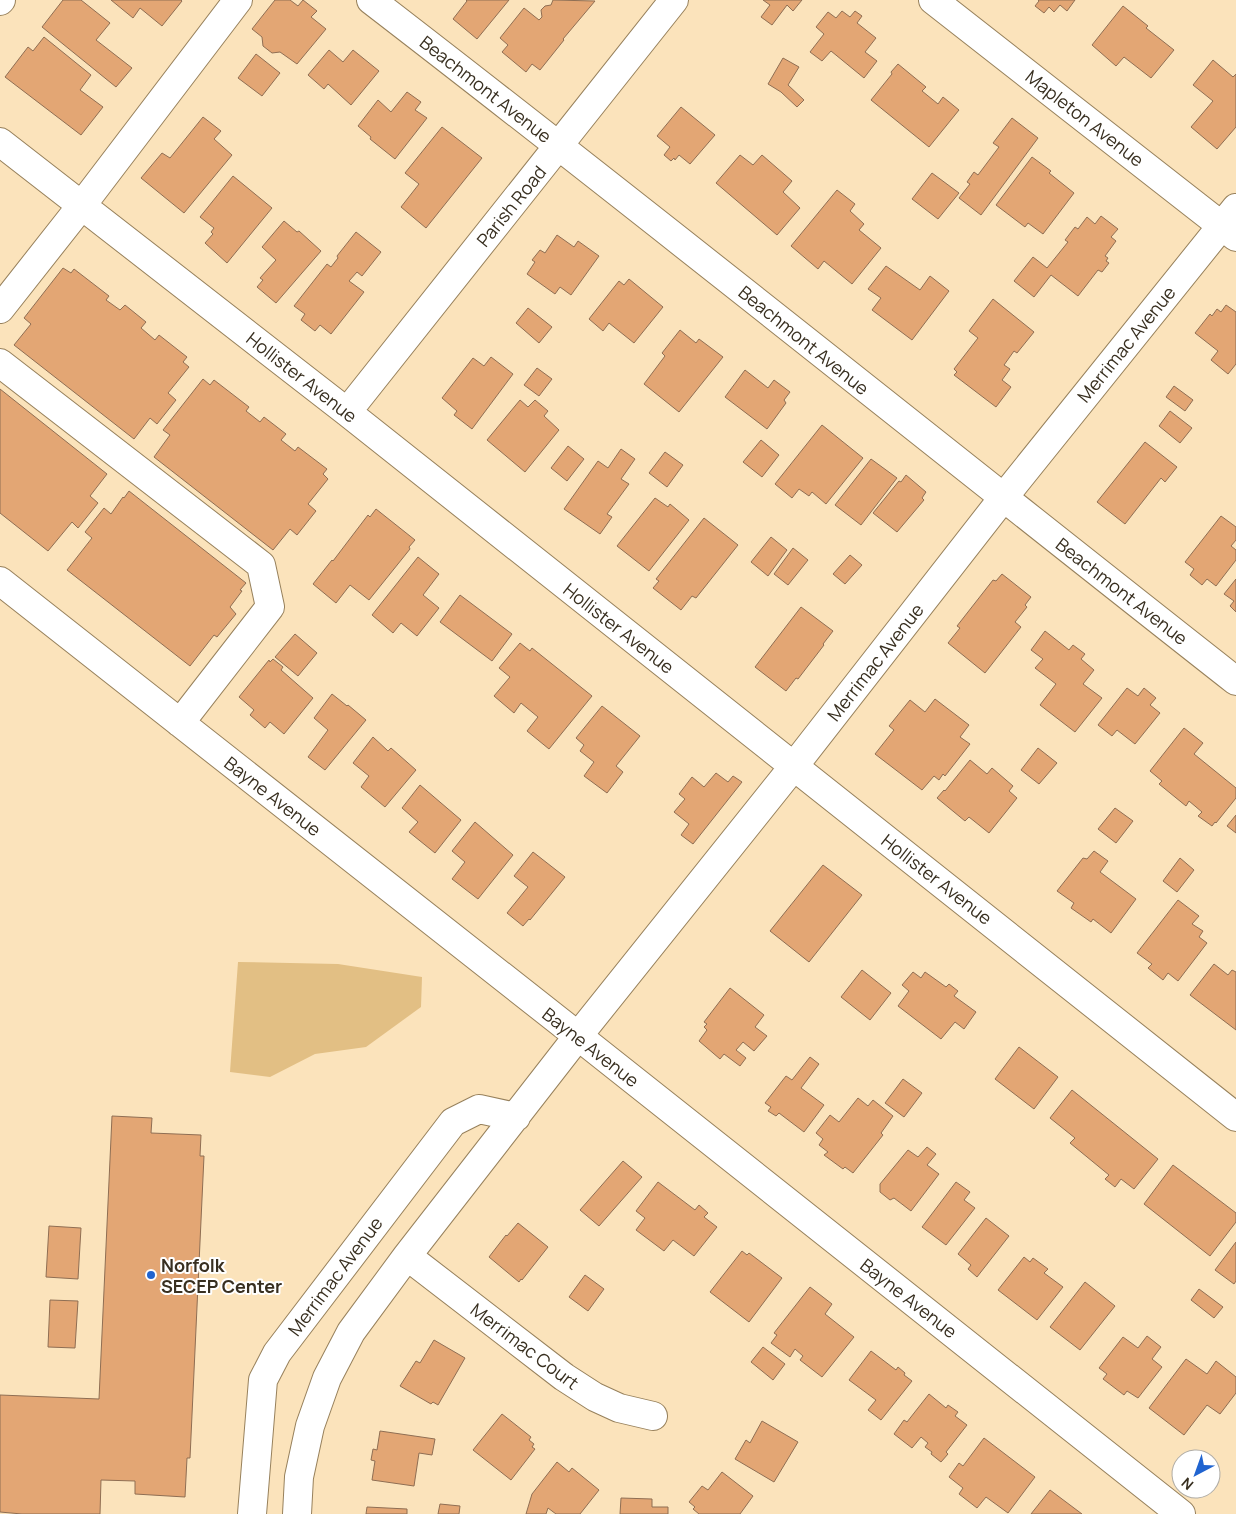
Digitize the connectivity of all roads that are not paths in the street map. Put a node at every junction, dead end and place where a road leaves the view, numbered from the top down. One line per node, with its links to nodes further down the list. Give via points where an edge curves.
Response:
1 (238, 0): 7 (street)
2 (371, 0): 6 (street, Beachmont Avenue)
3 (674, 0): 6 (street, Parish Road)
4 (933, 0): 8 (street, Mapleton Avenue)
5 (0, 142): 7 (street, Hollister Avenue)
6 (560, 146): 11 (street, Parish Road); 12 (street, Beachmont Avenue)
7 (82, 205): 9 (street); 11 (street, Hollister Avenue)
8 (1231, 224): 12 (street, Merrimac Avenue)
9 (0, 309)
10 (0, 363): 15 (street, via 261,565 270,608)
11 (347, 412): 16 (street, Hollister Avenue)
12 (1003, 498): 14 (street, Beachmont Avenue); 16 (street, Merrimac Avenue)
13 (0, 581): 15 (street, Bayne Avenue)
14 (1236, 681)
15 (180, 723): 17 (street, Bayne Avenue)
16 (794, 766): 17 (street, Merrimac Avenue); 19 (street, Hollister Avenue)
17 (578, 1036): 18 (street, Merrimac Avenue); 24 (street, Bayne Avenue)
18 (516, 1117): 20 (street, Merrimac Avenue); 22 (street, Merrimac Avenue, via 479,1109 453,1122 277,1353 263,1380)
19 (1236, 1117)
20 (408, 1256): 21 (street, Merrimac Court, via 564,1377 619,1408); 23 (street, Merrimac Avenue, via 351,1332 327,1378 310,1426 299,1477)
21 (653, 1416)
22 (252, 1514)
23 (297, 1514)
24 (1181, 1514)

